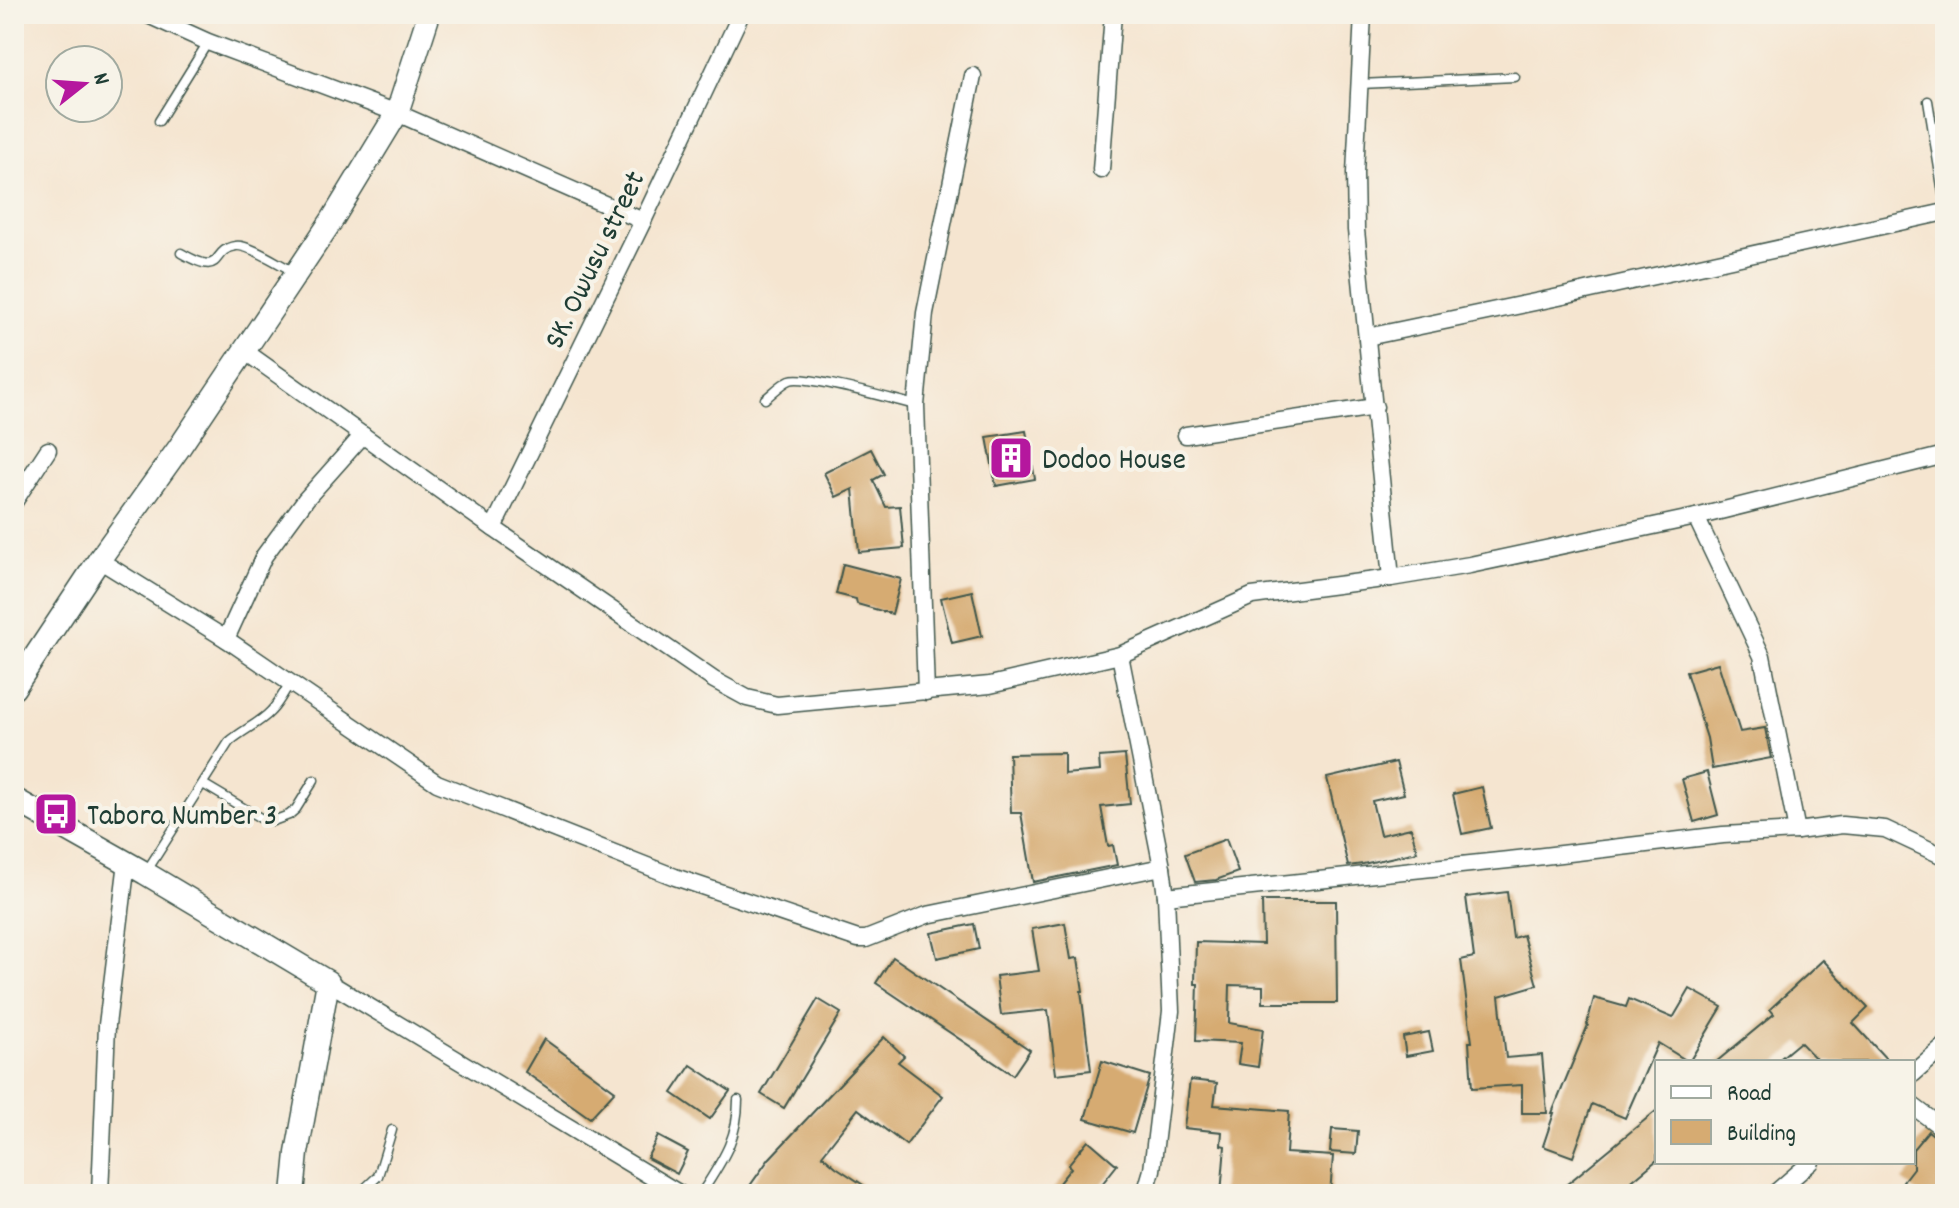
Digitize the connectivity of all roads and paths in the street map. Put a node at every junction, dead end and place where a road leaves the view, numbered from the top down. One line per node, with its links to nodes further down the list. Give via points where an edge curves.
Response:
1 (146, 14): 6 (street)
2 (429, 14): 11 (street)
3 (741, 14): 16 (street, SK. Owusu street)
4 (1113, 14): 13 (street)
5 (1363, 14): 9 (street)
6 (208, 42): 11 (street); 12 (lane)
7 (973, 76): 22 (street, via 925,313)
8 (1515, 77): 9 (lane)
9 (1359, 84): 19 (street, via 1356,230)
10 (1928, 101): 14 (lane)
11 (397, 113): 16 (street); 18 (street)
12 (159, 121)
13 (1101, 170)
14 (1945, 205)
15 (1945, 212): 19 (street)
16 (643, 221): 30 (street, SK. Owusu street)
17 (181, 253): 18 (lane, via 208,265 227,249 245,247)
18 (296, 273): 20 (street)
19 (1367, 337): 23 (street)
20 (243, 350): 24 (street); 31 (street)
21 (765, 399): 22 (lane, via 793,378)
22 (916, 405): 37 (street)
23 (1375, 407): 25 (street); 32 (street)
24 (363, 435): 30 (street); 33 (street, via 264,556)
25 (1186, 435)
26 (48, 450): 28 (street)
27 (1945, 455): 29 (street)
28 (14, 502)
29 (1696, 517): 32 (street); 41 (street, via 1762,656)
30 (493, 528): 37 (street, via 747,698 777,705)
31 (99, 560): 33 (street); 36 (street)
32 (1391, 578): 34 (street, via 1252,596)
33 (226, 639): 35 (street)
34 (1120, 655): 37 (street, via 990,685); 43 (street)
35 (290, 683): 39 (lane, via 272,710 229,742); 43 (street, via 437,783 675,877 858,939 927,915)
36 (14, 688)
37 (926, 692)
38 (314, 780): 39 (lane, via 296,809 273,821)
39 (203, 784): 44 (lane)
40 (14, 799): 44 (street)
41 (1797, 831): 42 (street, via 1842,825 1885,829); 45 (street)
42 (1945, 857)
43 (1162, 867): 45 (street)
44 (136, 868): 46 (street); 54 (street, via 107,1025)
45 (1166, 896): 59 (street, via 1171,1011)
46 (328, 982): 55 (street); 57 (street)
47 (1945, 1046): 48 (street)
48 (1915, 1072)
49 (738, 1100): 58 (lane, via 732,1140)
50 (1915, 1108): 52 (street)
51 (392, 1130): 56 (lane, via 378,1176)
52 (1945, 1130)
53 (1809, 1164): 60 (street)
54 (100, 1194)
55 (293, 1194)
56 (359, 1194)
57 (680, 1194)
58 (701, 1194)
59 (1145, 1194)
60 (1774, 1194)

